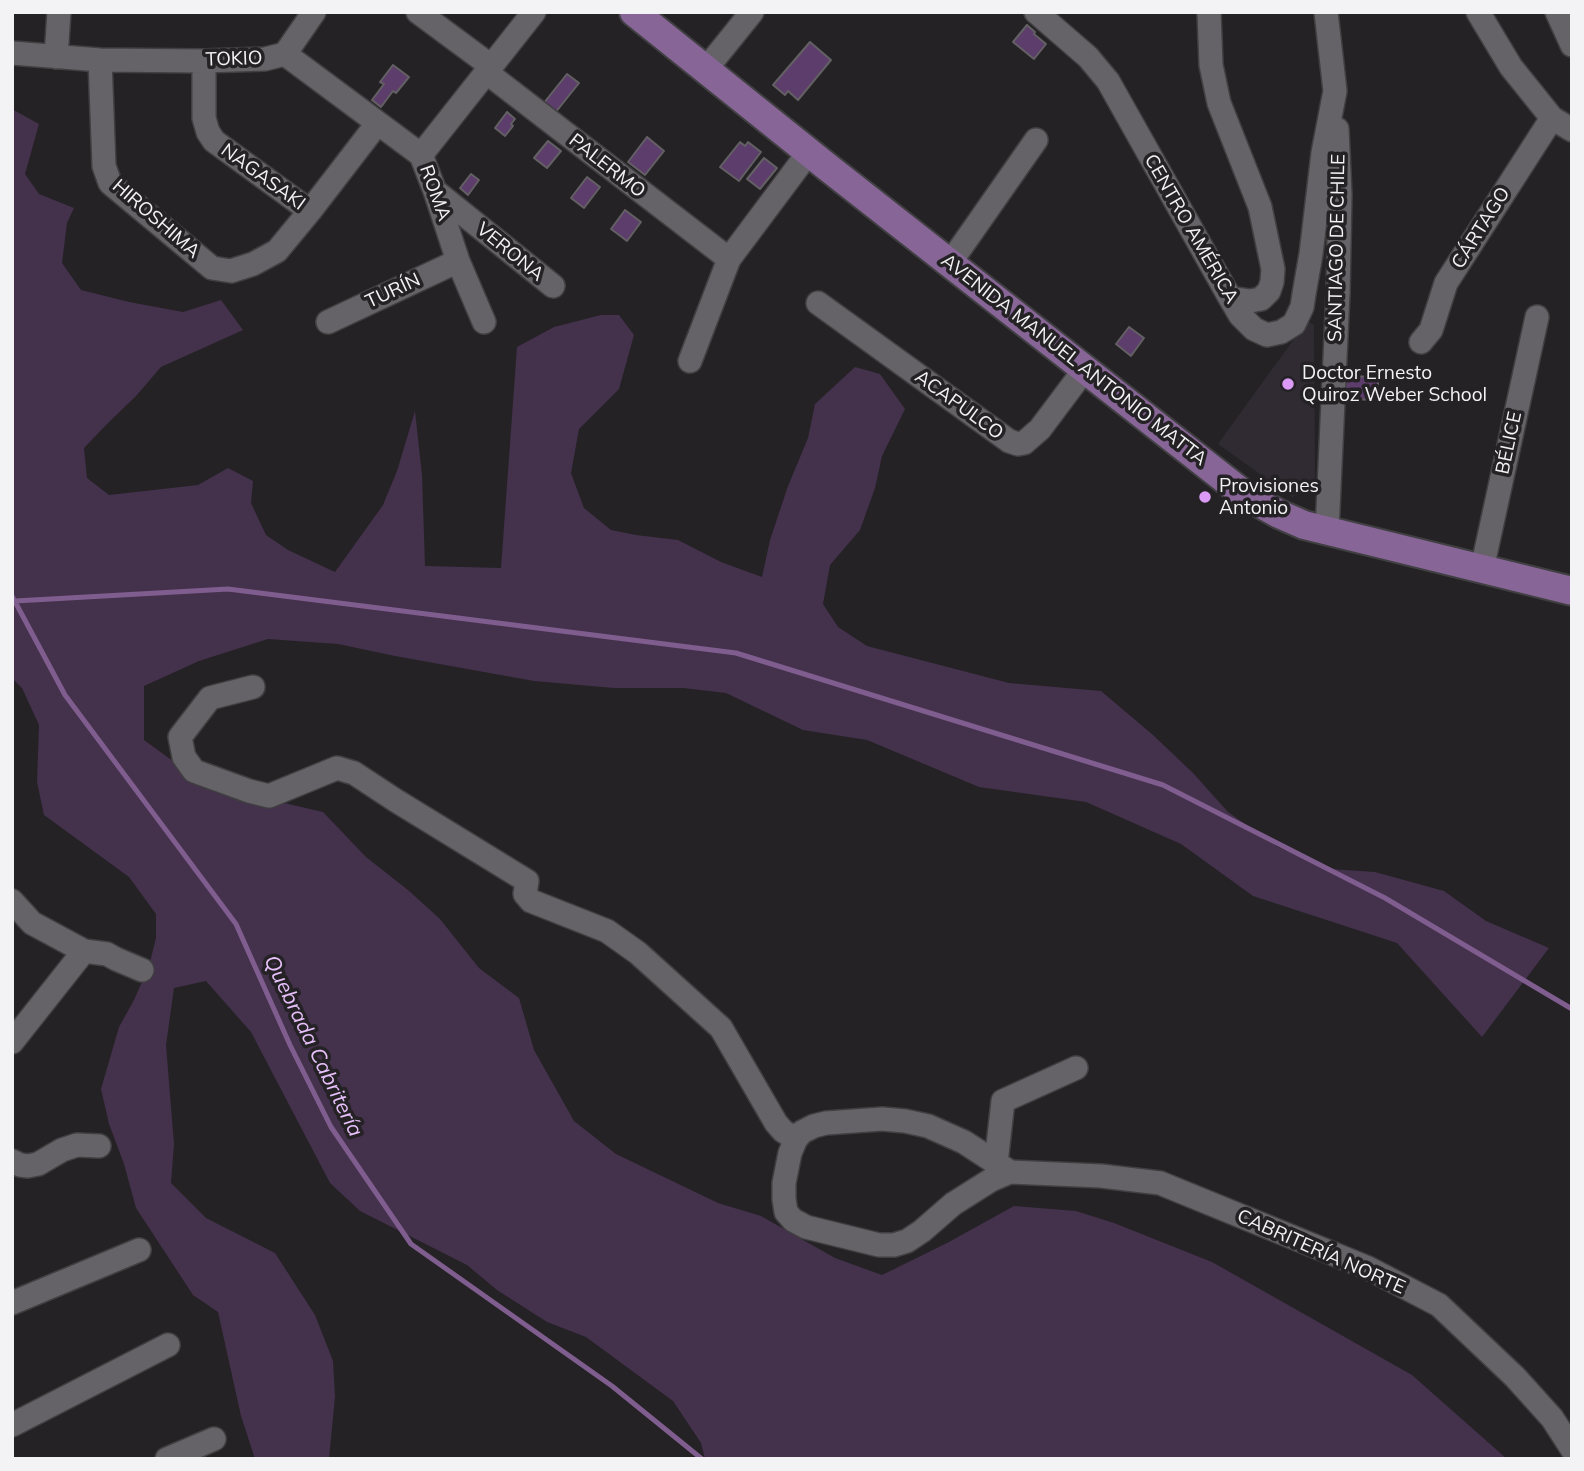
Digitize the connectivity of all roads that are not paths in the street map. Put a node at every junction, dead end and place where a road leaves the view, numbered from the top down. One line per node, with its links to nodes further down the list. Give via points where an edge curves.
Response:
1 (59, 12): 15 (street)
2 (314, 12): 14 (street)
3 (418, 12): 18 (street, PALERMO)
4 (534, 12): 18 (street, ROMA)
5 (634, 12): 19 (main road, AVENIDA MANUEL ANTONIO MATTA)
6 (752, 12): 19 (street)
7 (1036, 12): 33 (street, CENTRO AMÉRICA, via 1108,81)
8 (1209, 12): 33 (street, via 1211,65 1219,103 1260,207 1272,269 1269,291 1261,299)
9 (1325, 12): 20 (street, CENTRO AMÉRICA)
10 (1478, 12): 21 (street, via 1511,68)
11 (1557, 12): 12 (street)
12 (1572, 45)
13 (12, 53): 15 (street, TOKIO)
14 (285, 54): 17 (street, TOKIO); 22 (street, TOKIO)
15 (56, 57): 16 (street, TOKIO)
16 (100, 60): 17 (street, TOKIO); 28 (street, HIROSHIMA, via 104,166 110,183 212,268 230,271 277,251)
17 (204, 61): 28 (street, NAGASAKI, via 204,118 214,141)
18 (489, 69): 26 (street, ROMA); 29 (street, PALERMO)
19 (706, 69): 25 (main road, AVENIDA MANUEL ANTONIO MATTA)
20 (1335, 91): 33 (street, CENTRO AMÉRICA, via 1302,307 1294,324 1267,335 1240,315); 41 (street, SANTIAGO DE CHILE, via 1338,293)
21 (1552, 118): 23 (street); 38 (street, CÁRTAGO, via 1446,283 1432,330)
22 (377, 124): 26 (street, TOKIO); 28 (street, HIROSHIMA)
23 (1572, 130)
24 (1036, 140): 31 (street)
25 (808, 152): 29 (street); 31 (main road, AVENIDA MANUEL ANTONIO MATTA)
26 (421, 155): 27 (street, ROMA)
27 (435, 191): 30 (street, ROMA); 32 (street, VERONA)
28 (310, 211)
29 (729, 259): 39 (street)
30 (458, 261): 36 (street, TURÍN); 37 (street, ROMA)
31 (950, 263): 40 (main road, AVENIDA MANUEL ANTONIO MATTA)
32 (553, 286)
33 (1230, 298)
34 (818, 303): 40 (street, ACAPULCO, via 1018,444 1040,429)
35 (1537, 317): 42 (street, BÉLICE)
36 (328, 322)
37 (484, 322)
38 (1421, 342)
39 (690, 361)
40 (1085, 369): 41 (main road, AVENIDA MANUEL ANTONIO MATTA, via 1245,495 1279,514)
41 (1326, 531): 42 (main road, AVENIDA MANUEL ANTONIO MATTA)
42 (1482, 569): 43 (main road, AVENIDA MANUEL ANTONIO MATTA)
43 (1572, 591)
44 (253, 687): 50 (street, via 210,698 180,737 184,757 194,771 269,796 337,768 354,772 527,881 525,894 531,901 607,931 638,953 721,1028 776,1123)
45 (15, 907): 46 (street, via 32,922)
46 (84, 951): 47 (street, via 107,954); 48 (street)
47 (142, 970)
48 (12, 1042)
49 (1076, 1068): 53 (street, via 1003,1101)
50 (796, 1139): 53 (street, via 826,1123 905,1121 964,1142); 53 (street, CABRITERÍA NORTE, via 784,1183 786,1212 806,1227 879,1245 908,1241)
51 (99, 1146): 52 (street, via 77,1145 27,1166)
52 (12, 1161)
53 (1003, 1167): 59 (street, CABRITERÍA NORTE, via 1160,1183 1368,1268 1439,1305 1515,1377 1552,1418)
54 (139, 1250): 55 (street)
55 (12, 1303)
56 (168, 1345): 57 (street)
57 (12, 1425)
58 (214, 1439): 60 (street)
59 (1572, 1449)
60 (167, 1459)

